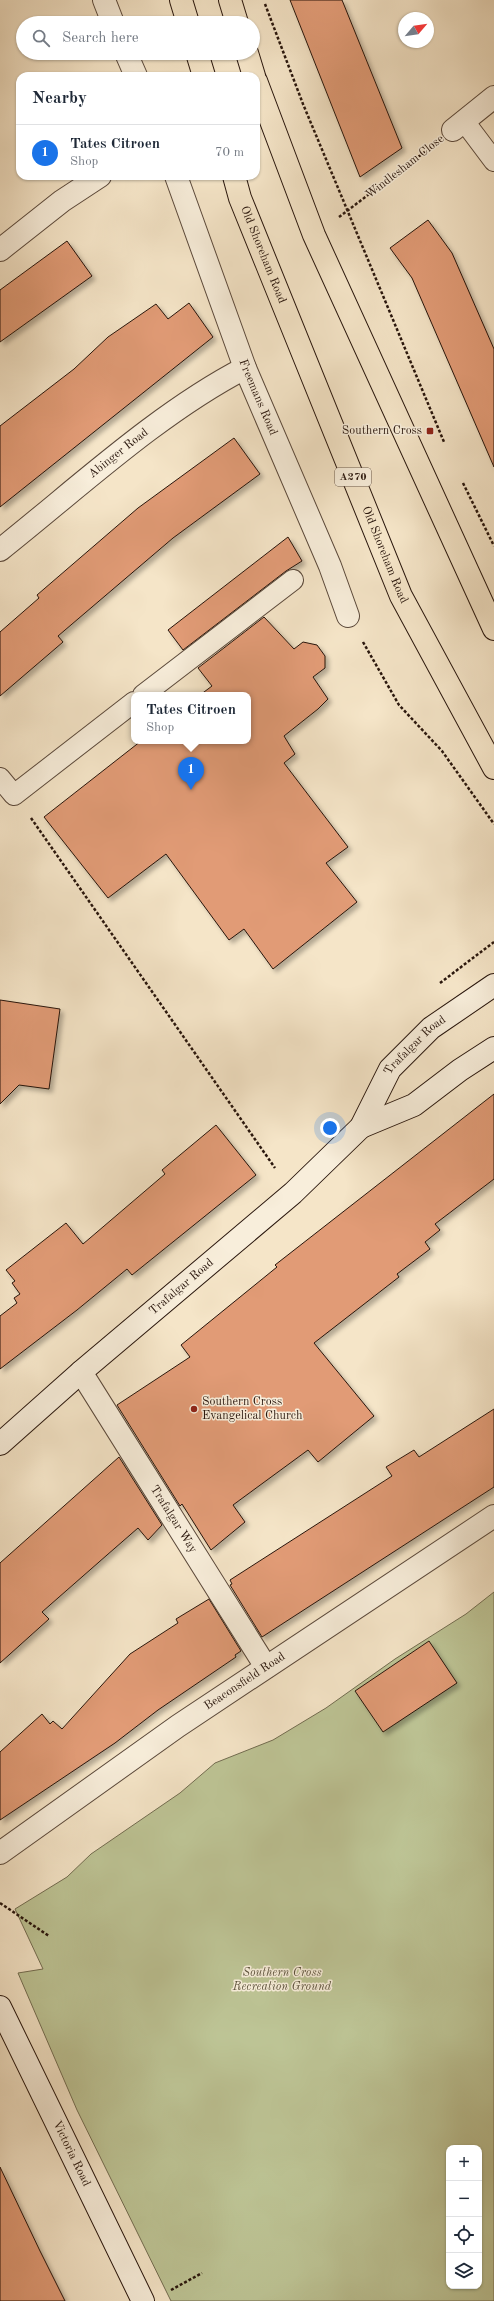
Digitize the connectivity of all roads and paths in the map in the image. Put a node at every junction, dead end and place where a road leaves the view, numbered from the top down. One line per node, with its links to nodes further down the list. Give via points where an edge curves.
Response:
1 (104, 0): 5 (street)
2 (181, 0): 6 (main road)
3 (230, 0): 7 (main road)
4 (263, 0): 21 (path)
5 (110, 16)
6 (186, 16)
7 (235, 16)
8 (129, 60): 11 (street)
9 (199, 60): 12 (main road)
10 (249, 60): 13 (main road)
11 (134, 72)
12 (203, 72)
13 (253, 72)
14 (260, 92): 22 (main road)
15 (494, 97): 16 (street)
16 (459, 125): 17 (lane); 21 (path, Windlesham Close)
17 (494, 161)
18 (94, 180): 23 (street, via 62,201)
19 (177, 180): 24 (street, Freemans Road)
20 (235, 180): 34 (main road, Old Shoreham Road / A270, via 240,198 401,596)
21 (348, 211): 22 (path, Windlesham Close); 25 (path)
22 (314, 235): 31 (main road)
23 (0, 250)
24 (245, 368): 28 (street, Abinger Road, via 210,386 148,431); 30 (street, Freemans Road, via 330,566)
25 (446, 446)
26 (462, 482): 27 (path)
27 (494, 546)
28 (0, 550)
29 (292, 580): 32 (lane)
30 (348, 616): 37 (path, via 399,705 442,751)
31 (494, 629)
32 (147, 692)
33 (131, 704): 36 (lane)
34 (494, 768)
35 (0, 778): 36 (lane)
36 (14, 795): 43 (path)
37 (494, 824)
38 (494, 942): 39 (path)
39 (440, 983)
40 (494, 985): 42 (street, Trafalgar Road, via 431,1028 390,1069)
41 (494, 1048): 42 (street, Trafalgar Road, via 414,1105)
42 (361, 1127): 43 (street, Trafalgar Road)
43 (293, 1193): 44 (street, Trafalgar Road)
44 (80, 1372): 45 (street, Trafalgar Road); 47 (street, Trafalgar Way)
45 (0, 1444)
46 (494, 1516): 47 (street, Beaconsfield Road)
47 (266, 1667): 48 (street, Beaconsfield Road)
48 (0, 1852)
49 (0, 1903): 50 (path)
50 (49, 1936)
51 (0, 2007): 54 (street, Victoria Road)
52 (202, 2273): 53 (path)
53 (164, 2294)
54 (143, 2301)

